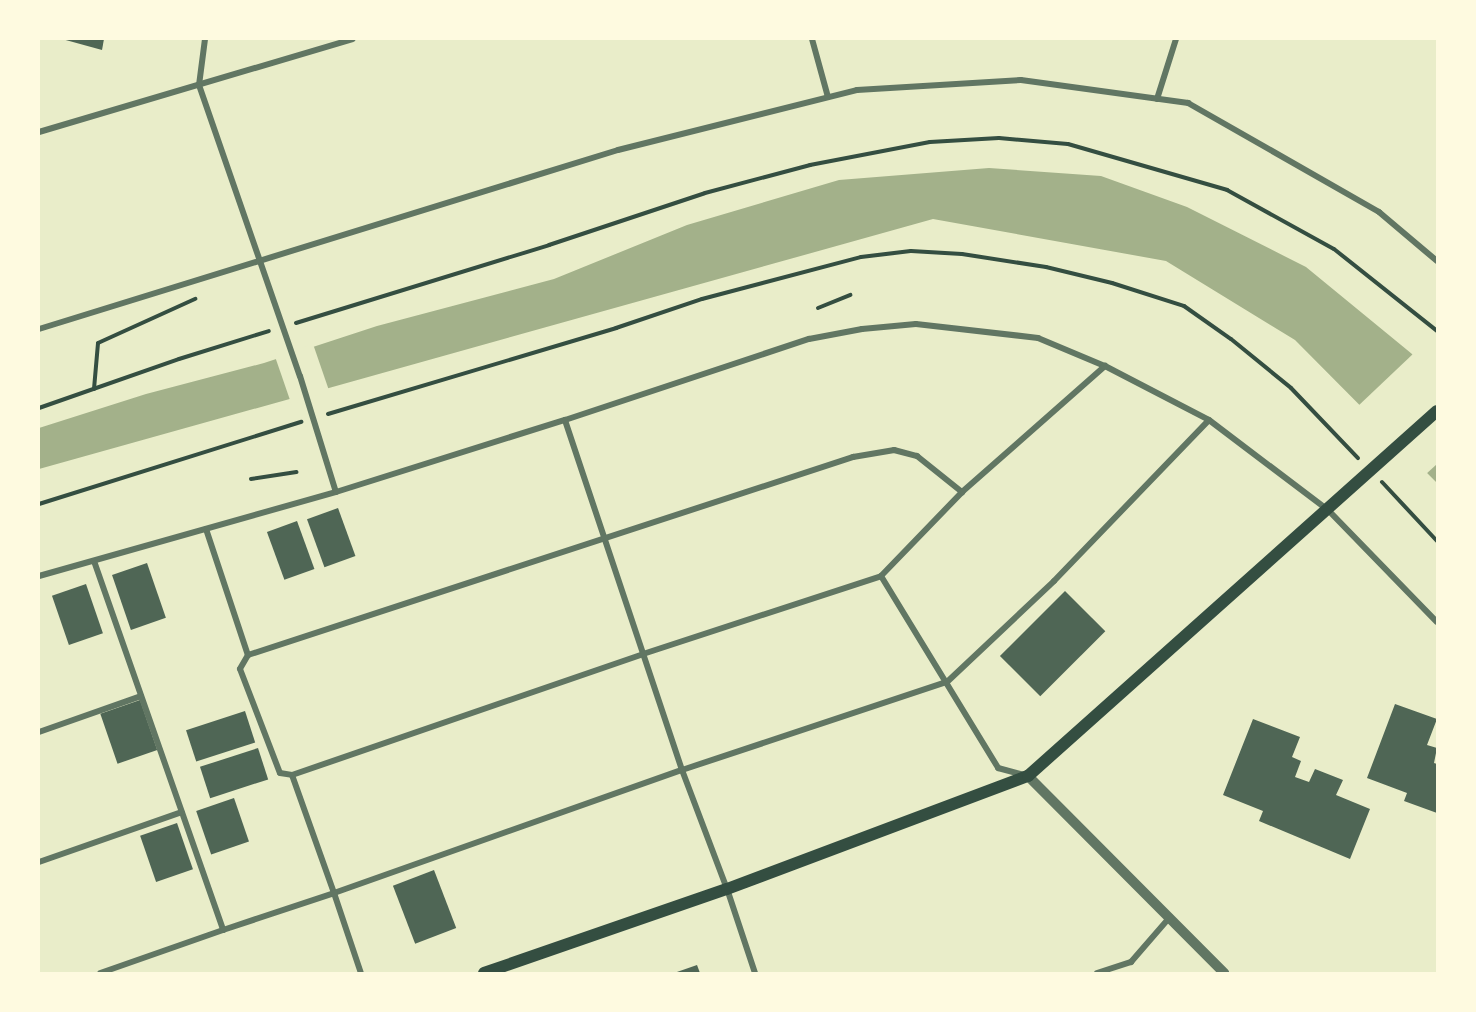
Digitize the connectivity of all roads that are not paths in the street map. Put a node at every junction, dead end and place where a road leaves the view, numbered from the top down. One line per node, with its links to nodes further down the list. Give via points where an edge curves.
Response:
1 (205, 39): 5 (street)
2 (352, 39): 5 (street)
3 (812, 39): 6 (street)
4 (1176, 39): 7 (street)
5 (199, 85): 8 (street); 9 (street)
6 (828, 97): 7 (street, via 857,90 1021,80); 9 (street, via 618,150)
7 (1157, 99): 10 (street, via 1188,103 1379,212)
8 (39, 132)
9 (261, 259): 11 (street); 16 (street)
10 (1437, 261)
11 (39, 328)
12 (1105, 366): 14 (street, via 1038,338 916,324 862,329 809,339); 15 (street); 17 (street)
13 (1437, 411): 18 (main road)
14 (565, 420): 16 (street); 20 (street)
15 (1209, 420): 18 (street); 27 (street, via 1054,581)
16 (336, 492): 19 (street)
17 (962, 492): 20 (street, via 917,456 894,450 853,457); 23 (street)
18 (1328, 510): 24 (street); 32 (main road)
19 (206, 529): 21 (street); 26 (street)
20 (604, 538): 25 (street); 26 (street)
21 (94, 561): 22 (street); 28 (street)
22 (39, 576)
23 (881, 576): 25 (street); 27 (street)
24 (1437, 622)
25 (643, 654): 30 (street); 31 (street)
26 (248, 655): 31 (street, via 240,669 280,773)
27 (947, 682): 30 (street); 32 (street, via 998,768)
28 (141, 696): 29 (street); 33 (street)
29 (39, 732)
30 (682, 770): 35 (street); 36 (street)
31 (292, 775): 36 (street)
32 (1028, 776): 35 (main road); 37 (street)
33 (182, 812): 34 (street); 38 (street)
34 (39, 862)
35 (726, 888): 41 (main road); 42 (street)
36 (334, 893): 38 (street); 40 (street)
37 (1170, 916): 43 (street, via 1131,962); 44 (street)
38 (223, 930): 39 (street)
39 (100, 973)
40 (361, 973)
41 (484, 973)
42 (754, 973)
43 (1097, 973)
44 (1224, 973)

